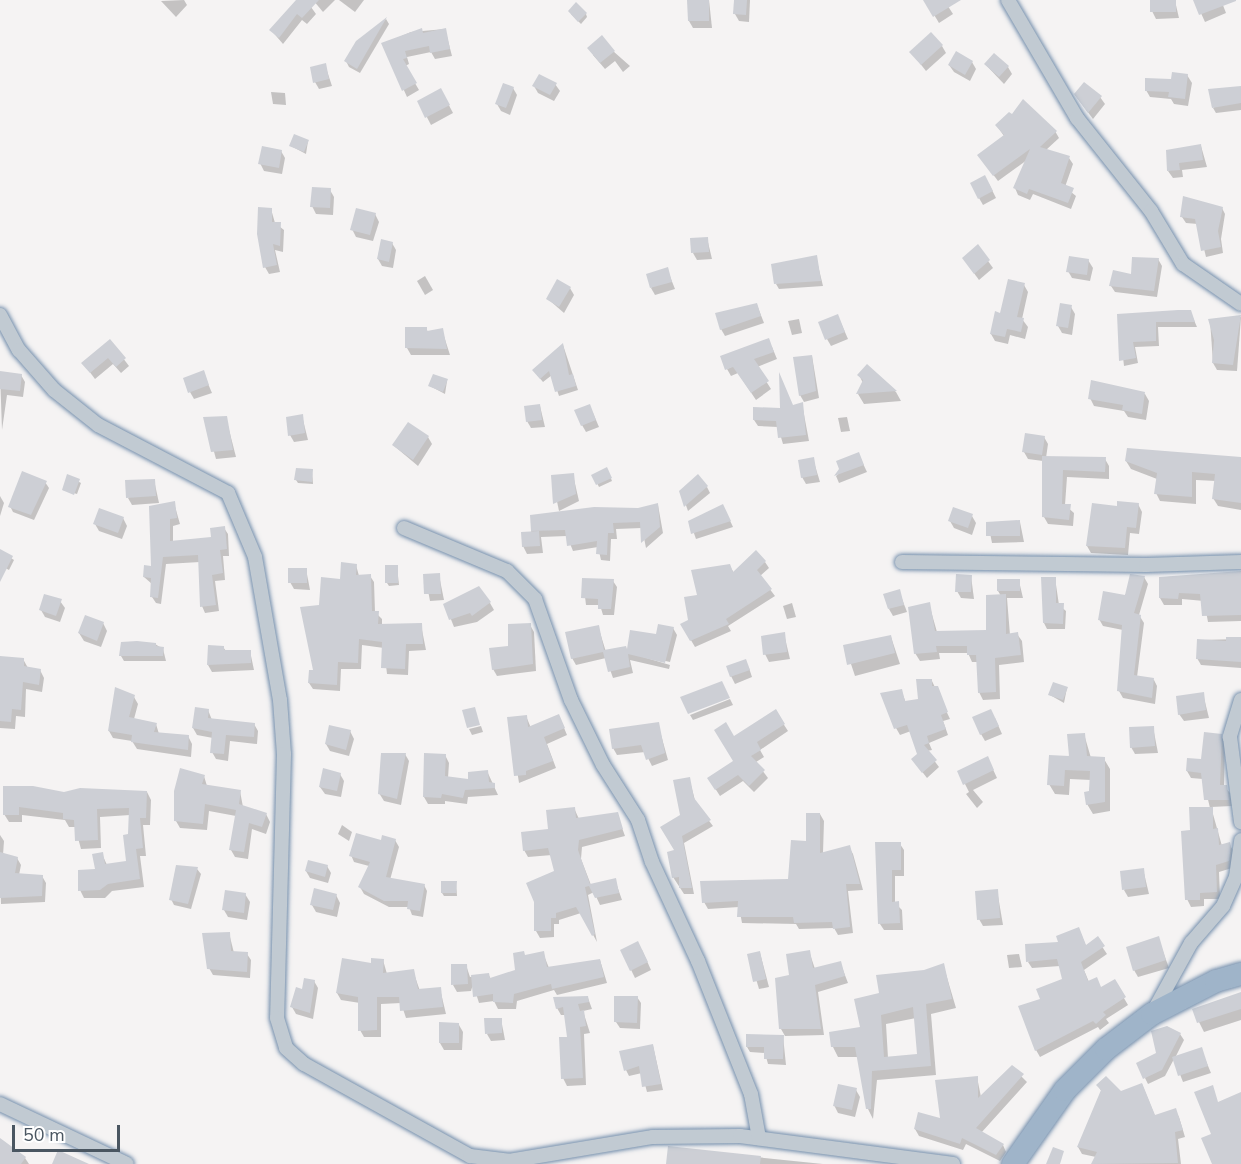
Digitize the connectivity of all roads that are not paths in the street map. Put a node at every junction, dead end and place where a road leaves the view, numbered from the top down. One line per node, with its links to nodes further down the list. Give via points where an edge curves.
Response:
1 (1008, 0): 2 (street, via 1077,118 1151,211 1183,264)
2 (1241, 304)
3 (0, 315): 13 (street, via 26,358 54,390 98,425 228,493 255,557 280,700 283,743 277,1018 286,1048 304,1064 470,1156 509,1161 653,1137)
4 (405, 528): 13 (street, via 507,571 535,599 571,700 603,765 638,820 652,862 698,961 752,1094)
5 (902, 562): 6 (street)
6 (1241, 562)
7 (1241, 700): 8 (street, via 1230,736)
8 (1241, 822)
9 (1241, 840): 11 (street, via 1236,877 1223,906 1191,943)
10 (1241, 974): 11 (highway, via 1216,981)
11 (1152, 1014): 16 (highway, via 1106,1048 1065,1090)
12 (0, 1104): 14 (street)
13 (759, 1138): 15 (street)
14 (128, 1164)
15 (953, 1164)
16 (1013, 1164)

